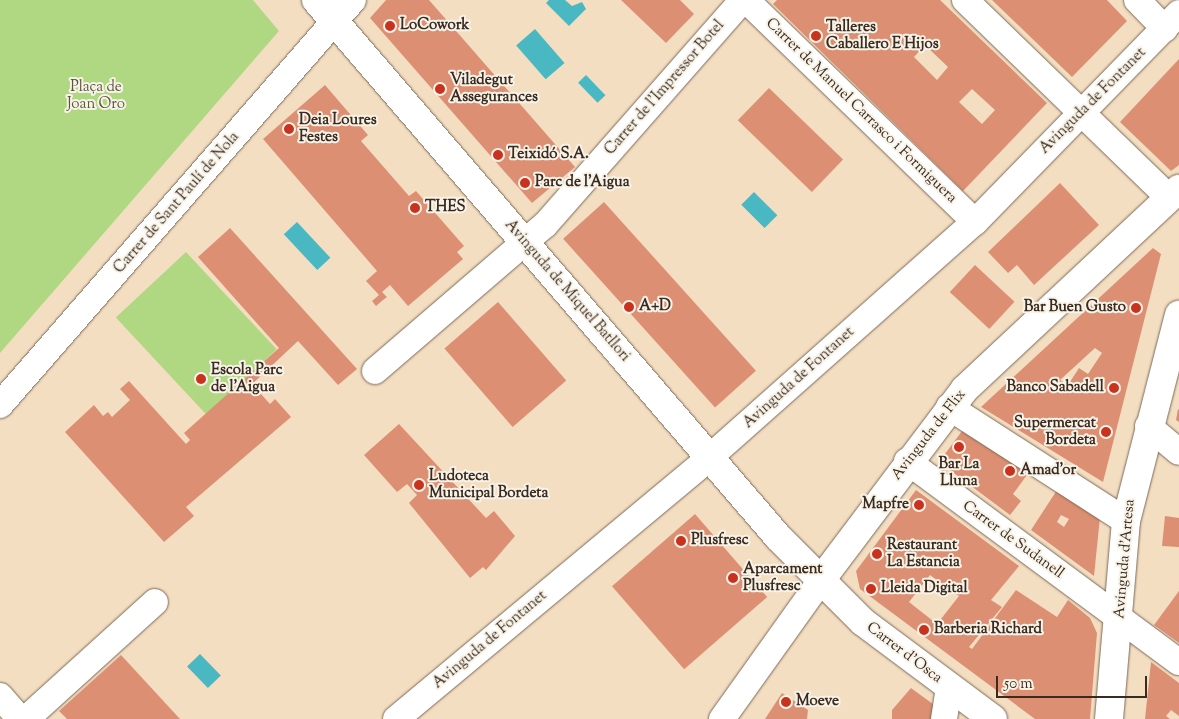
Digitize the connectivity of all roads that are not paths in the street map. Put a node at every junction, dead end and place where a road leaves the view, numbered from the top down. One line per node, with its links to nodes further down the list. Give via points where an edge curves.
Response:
1 (316, 0): 7 (main road, Avinguda de Miquel Batllori)
2 (353, 0): 7 (street, Carrer de Sant Paulí de Nola)
3 (745, 0): 10 (street, Carrer de Manuel Carrasco i Formiguera); 11 (street, Carrer de l'Impressor Botel)
4 (965, 0): 8 (street)
5 (1137, 0): 6 (street)
6 (1172, 21): 8 (street, Avinguda de Fontanet)
7 (335, 22): 11 (main road, Avinguda de Miquel Batllori); 14 (street, Carrer de Sant Paulí de Nola)
8 (1082, 112): 9 (street); 10 (street, Avinguda de Fontanet)
9 (1174, 194): 15 (main road, Avinguda de Flix)
10 (975, 222): 18 (street, Avinguda de Fontanet)
11 (525, 242): 13 (street, Carrer de l'Impressor Botel); 18 (main road, Avinguda de Miquel Batllori)
12 (1179, 315): 16 (main road, Avinguda d'Artesa)
13 (375, 371)
14 (0, 405)
15 (949, 407): 19 (main road, Avinguda de Flix); 20 (street)
16 (1148, 426): 17 (street); 20 (main road, Avinguda d'Artesa)
17 (1179, 452)
18 (710, 457): 21 (main road, Avinguda de Miquel Batllori); 30 (street, Avinguda de Fontanet)
19 (907, 461): 21 (main road, Avinguda de Flix); 23 (street, Carrer de Sudanell)
20 (1126, 521): 23 (main road, Avinguda d'Artesa)
21 (821, 580): 25 (main road, Carrer d'Osca, via 863,622); 27 (street, Avinguda de Flix)
22 (156, 602): 29 (street)
23 (1120, 618): 24 (street, Carrer de Sudanell); 33 (main road, Avinguda d'Artesa)
24 (1179, 662)
25 (949, 686): 31 (street); 32 (main road, Carrer d'Osca)
26 (0, 696): 28 (street)
27 (728, 714)
28 (20, 719)
29 (26, 719)
30 (396, 719)
31 (944, 719)
32 (993, 719)
33 (1110, 719)

